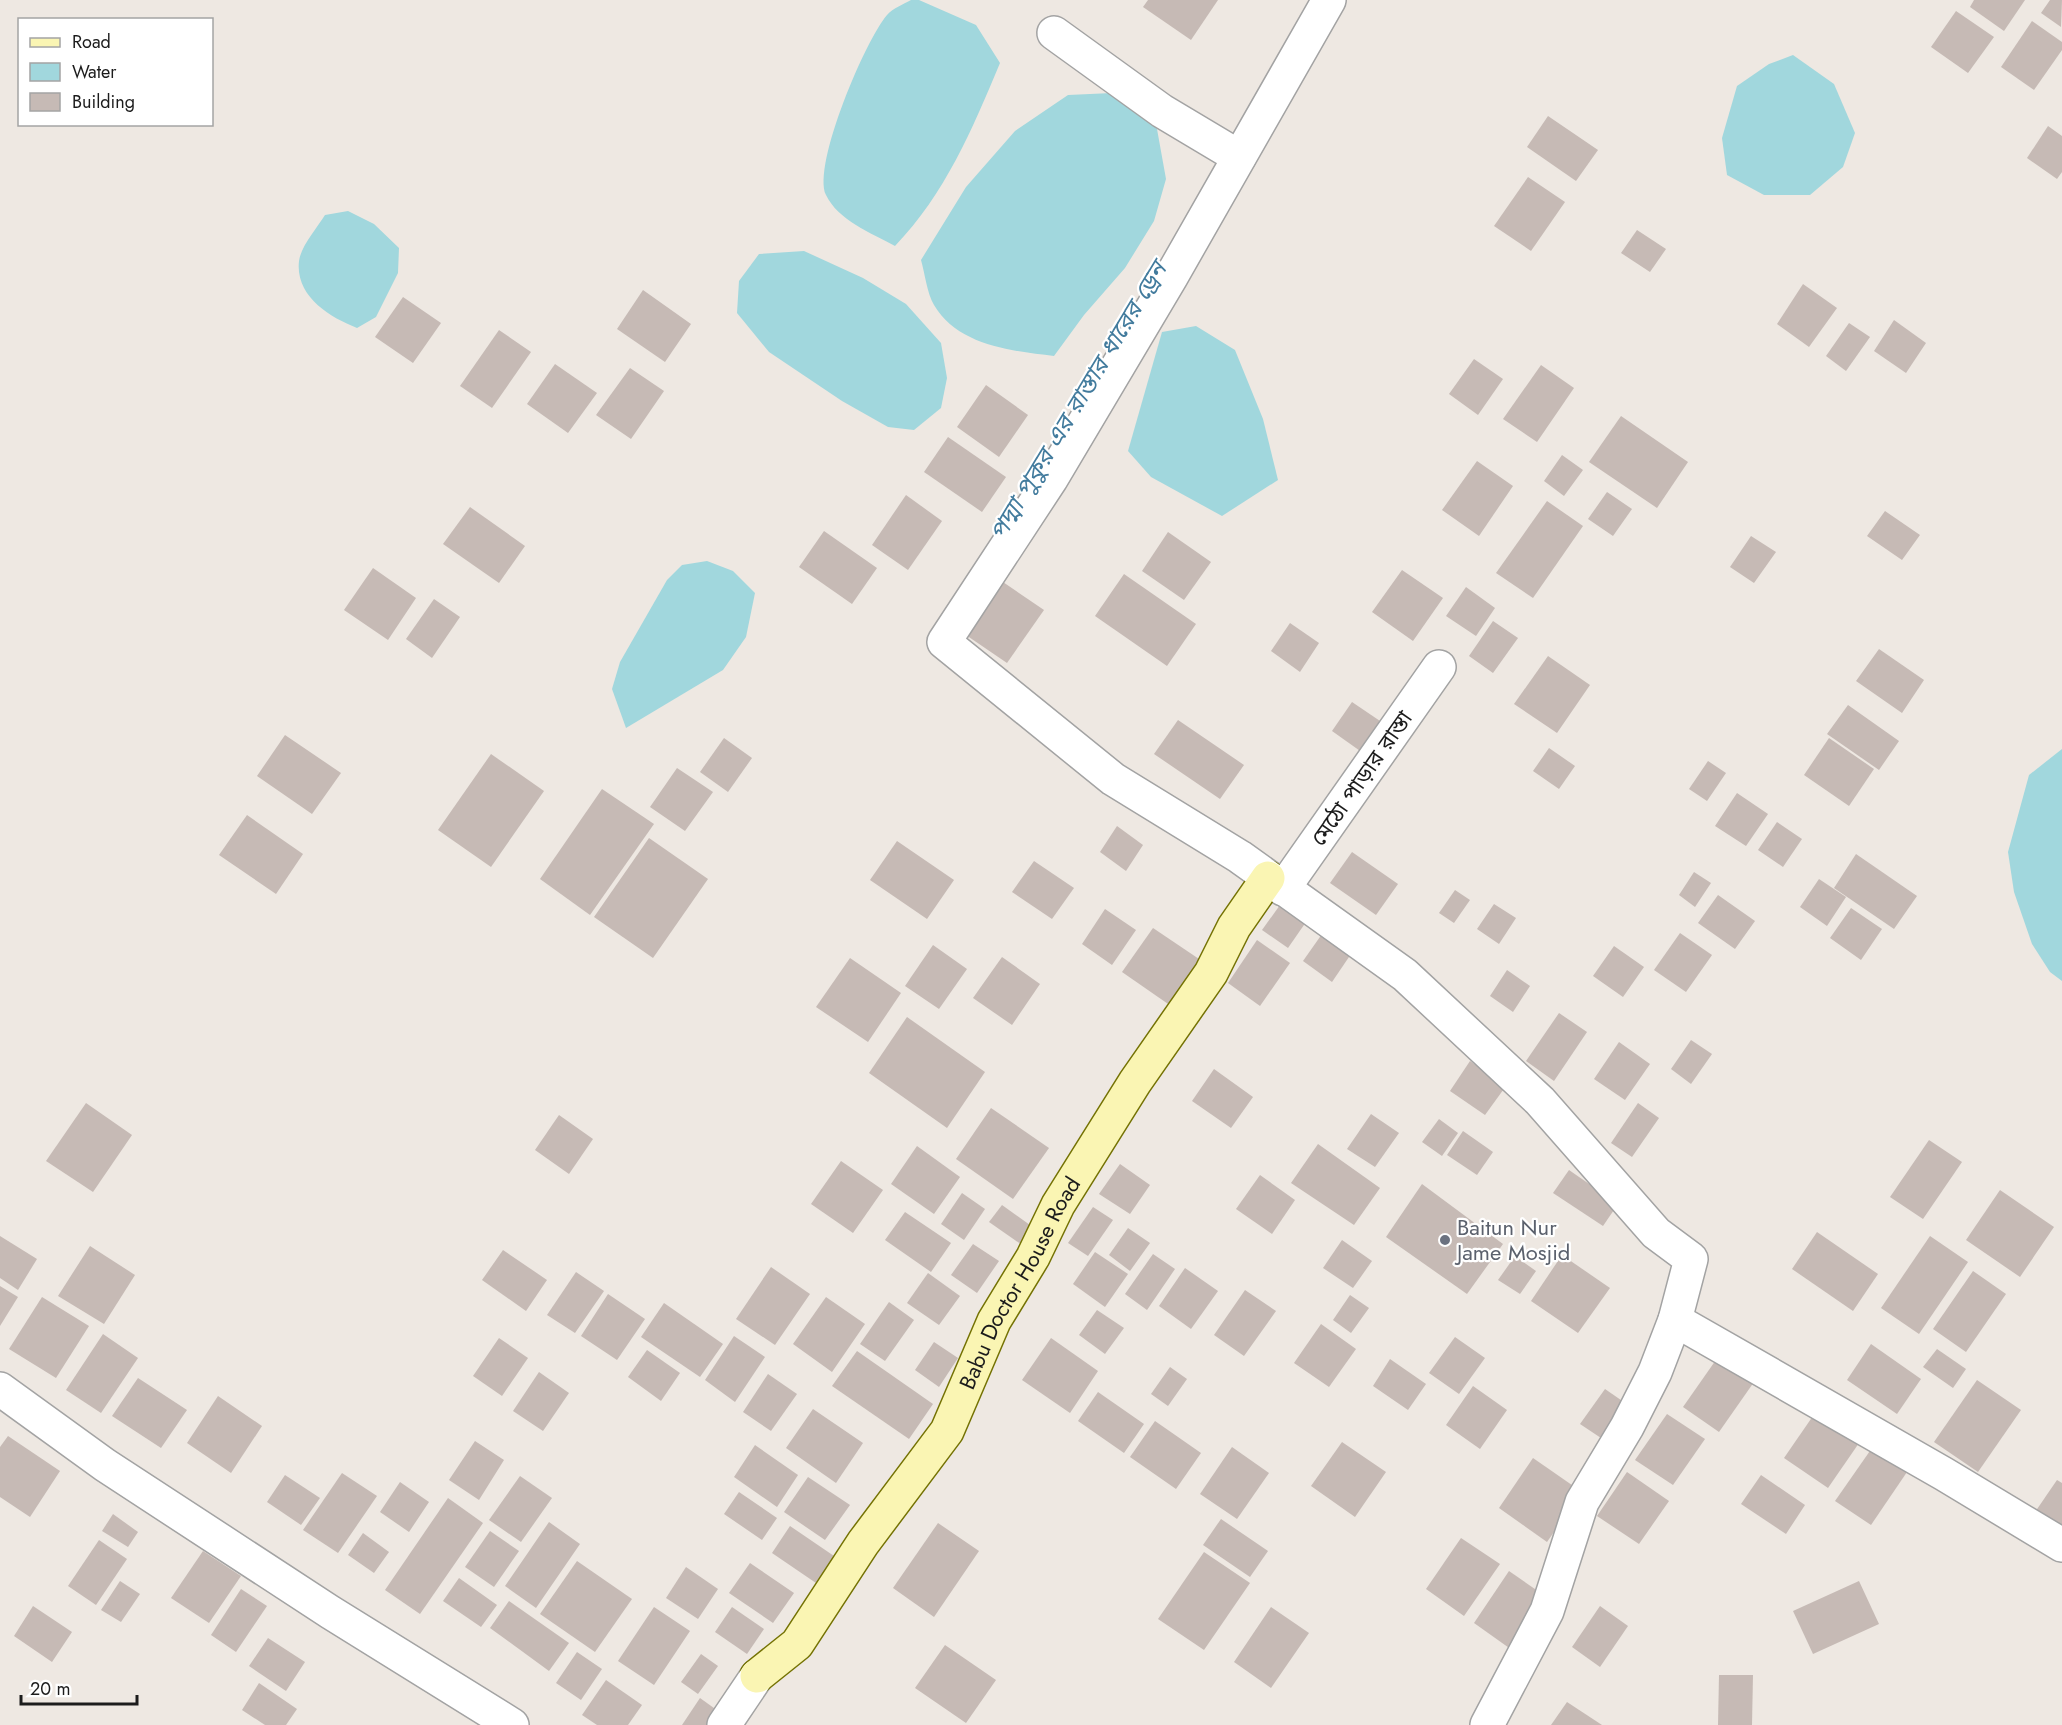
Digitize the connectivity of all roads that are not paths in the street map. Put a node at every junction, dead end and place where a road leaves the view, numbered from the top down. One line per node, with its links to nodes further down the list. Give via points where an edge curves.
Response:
1 (1329, 0): 3 (street)
2 (1054, 33): 3 (street, via 1162,111)
3 (1239, 158): 5 (street, via 1051,480 944,642 1113,779)
4 (1439, 667): 5 (street, মেঠো পাড়ার রাস্তা)
5 (1276, 883): 6 (street, via 1405,975 1540,1101 1656,1233 1691,1259); 9 (main road, Babu Doctor House Road, via 1234,927 1211,973 1058,1204 1033,1257 994,1321 947,1431 863,1543 797,1644)
6 (1675, 1320): 8 (street); 12 (street, via 1655,1372 1627,1427 1582,1502 1547,1611)
7 (0, 1389): 10 (street, via 105,1466)
8 (2062, 1545)
9 (757, 1676): 11 (street)
10 (512, 1725)
11 (724, 1725)
12 (1487, 1725)

